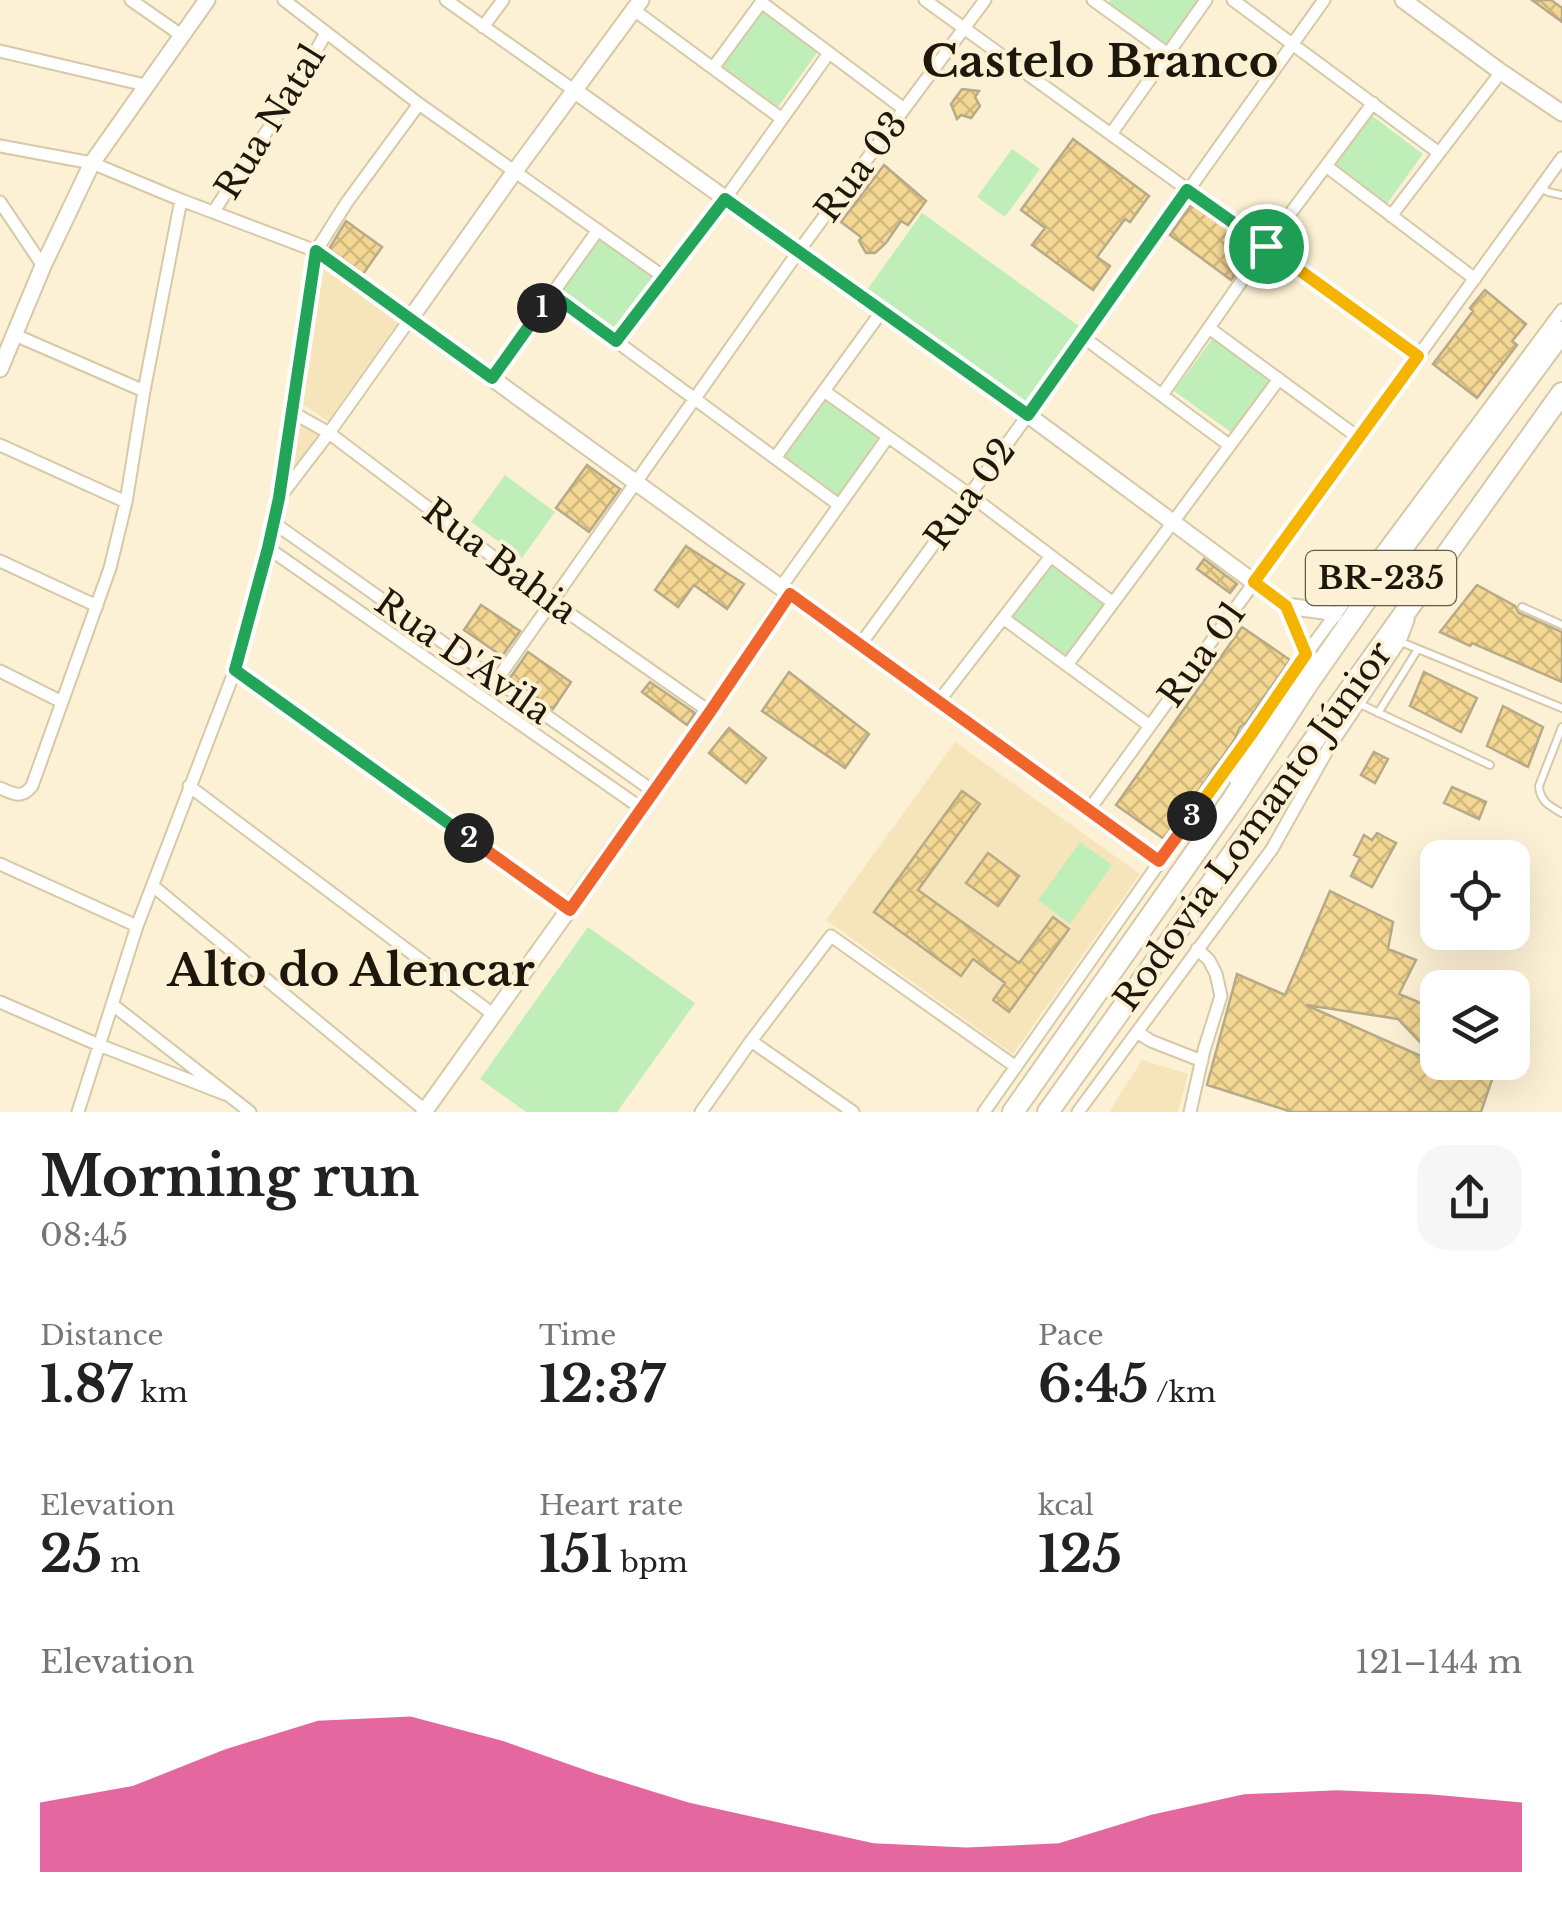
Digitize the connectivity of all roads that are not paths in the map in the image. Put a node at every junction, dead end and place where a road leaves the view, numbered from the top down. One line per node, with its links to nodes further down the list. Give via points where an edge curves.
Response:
1 (131, 0): 18 (street)
2 (207, 0): 18 (street)
3 (284, 0): 17 (street)
4 (446, 0): 15 (street)
5 (503, 0): 15 (street)
6 (925, 0): 16 (street)
7 (984, 0): 16 (street, Rua 03)
8 (1206, 0): 22 (street)
9 (1233, 0): 19 (street)
10 (1324, 0): 19 (street, Rua 02)
11 (1403, 0): 24 (street)
12 (762, 1): 21 (street); 23 (street)
13 (1101, 2): 22 (street)
14 (637, 5): 23 (street); 26 (street)
15 (482, 27): 26 (street)
16 (964, 28): 29 (street, Rua 03); 32 (street)
17 (326, 33): 28 (street); 45 (street, Rua Natal)
18 (181, 35): 25 (street)
19 (1292, 44): 27 (street); 40 (street, Rua 02)
20 (0, 51): 25 (street)
21 (829, 53): 29 (street); 31 (street)
22 (1168, 54): 32 (street)
23 (713, 68): 31 (street)
24 (1501, 72): 30 (street); 34 (street)
25 (145, 85): 36 (street)
26 (575, 92): 38 (street); 42 (street)
27 (1372, 103): 34 (street); 37 (street)
28 (419, 104): 38 (street); 49 (street)
29 (904, 110): 50 (street, Rua 03)
30 (1562, 113)
31 (782, 119): 42 (street)
32 (1111, 134): 40 (street)
33 (0, 146): 36 (street)
34 (1439, 153): 46 (street)
35 (1562, 158): 39 (street, Rua 01)
36 (92, 162): 43 (street); 51 (street)
37 (1326, 166): 46 (street); 48 (street)
38 (515, 171): 47 (street); 57 (street)
39 (1540, 188): 41 (lane); 53 (street, Rua 01)
40 (1187, 190): 48 (street); 61 (street, Rua 02)
41 (1562, 195)
42 (725, 199): 50 (street); 52 (street)
43 (181, 200): 45 (street); 67 (street)
44 (0, 202): 51 (street)
45 (214, 211): 49 (street)
46 (1391, 216): 53 (street)
47 (598, 230): 52 (street); 54 (street)
48 (1266, 246): 58 (street); 63 (street)
49 (316, 251): 57 (street); 72 (street)
50 (798, 252): 56 (street); 71 (street, Rua 03)
51 (43, 266): 60 (street)
52 (664, 277): 62 (street)
53 (1474, 279): 63 (street, Rua 01)
54 (552, 294): 62 (street); 65 (street)
55 (1562, 310): 98 (street)
56 (882, 312): 68 (street); 73 (street)
57 (410, 319): 65 (street); 74 (street)
58 (1209, 328): 66 (street); 70 (street)
59 (1562, 332): 124 (highway, Rodovia Lomanto Júnior / BR-235, via 1403,546)
60 (15, 336): 64 (street); 67 (street)
61 (1083, 337): 70 (street); 73 (street, Rua 02)
62 (616, 341): 71 (street)
63 (1418, 356): 76 (street, Rua 01)
64 (0, 369)
65 (492, 378): 80 (street)
66 (1279, 378): 76 (street); 77 (street)
67 (144, 391): 83 (street)
68 (824, 391): 75 (street); 79 (street)
69 (1562, 393): 94 (highway, Rodovia Lomanto Júnior / BR-235)
70 (1162, 395): 77 (street)
71 (696, 399): 79 (street); 80 (street, Rua 03)
72 (290, 412): 74 (street, Rua Bahia); 82 (street)
73 (1028, 415): 81 (street, Rua 02); 85 (street)
74 (329, 433): 82 (street); 92 (street, Rua Bahia)
75 (888, 437): 81 (street); 84 (street)
76 (1359, 438): 90 (street, Rua 01)
77 (1229, 444): 85 (street)
78 (0, 445): 83 (street)
79 (775, 458): 84 (street)
80 (637, 483): 91 (street); 92 (street, Rua 03)
81 (970, 495): 88 (street); 102 (street, Rua 02)
82 (279, 498): 86 (street)
83 (126, 502): 95 (street)
84 (839, 505): 91 (street)
85 (1172, 521): 90 (street); 93 (street)
86 (274, 523): 87 (street); 108 (street, Rua D'Ávila)
87 (268, 548): 106 (street); 116 (street, Rua D'Ávila)
88 (1050, 556): 93 (street); 99 (street)
89 (0, 561): 95 (street)
90 (1254, 582): 96 (street); 117 (street, Rua 01)
91 (785, 590): 102 (street); 114 (street)
92 (553, 602): 108 (street, Rua 03); 114 (street, Rua Bahia)
93 (1113, 602): 105 (street)
94 (1414, 602): 101 (street); 150 (highway, Rodovia Lomanto Júnior / BR-235)
95 (97, 606): 111 (street)
96 (1286, 606): 98 (street); 104 (street)
97 (1522, 607): 100 (lane)
98 (1334, 615): 104 (street)
99 (1003, 618): 105 (street); 110 (street)
100 (1562, 625)
101 (1400, 641): 103 (lane); 112 (street)
102 (860, 645): 110 (street)
103 (1418, 649): 113 (lane); 115 (lane)
104 (1306, 654): 119 (street)
105 (1067, 665): 117 (street)
106 (235, 670): 121 (street); 131 (street)
107 (0, 671): 111 (street)
108 (496, 680): 109 (street, Rua D'Ávila)
109 (522, 699): 116 (street); 123 (street, Rua D'Ávila)
110 (938, 701): 126 (street)
111 (62, 702): 122 (street, via 32,786 20,795)
112 (1358, 704): 115 (lane); 133 (street, via 1272,850)
113 (1562, 708)
114 (710, 712): 123 (street)
115 (1378, 713): 120 (lane)
116 (511, 716): 125 (street, Rua D'Ávila)
117 (1150, 726): 126 (street, Rua 01)
118 (1562, 727): 127 (lane, via 1538,786 1546,804)
119 (1250, 736): 124 (highway); 128 (street)
120 (1490, 764)
121 (189, 786): 130 (street); 136 (street)
122 (0, 788)
123 (653, 791): 125 (street)
124 (1233, 800): 149 (highway, Rodovia Lomanto Júnior / BR-235)
125 (641, 808): 131 (street)
126 (1089, 810): 128 (street)
127 (1562, 813)
128 (1159, 861): 141 (street)
129 (0, 864): 132 (street)
130 (153, 886): 132 (street); 145 (street)
131 (570, 910): 136 (street)
132 (137, 926): 135 (street)
133 (1196, 950): 137 (street); 140 (street, via 1209,960 1221,996)
134 (0, 1002): 139 (street)
135 (113, 1004): 139 (street); 142 (street)
136 (494, 1015): 145 (street)
137 (1136, 1032): 140 (street); 151 (street)
138 (751, 1041): 141 (street, via 831,936); 146 (street); 147 (street)
139 (99, 1046): 142 (street); 143 (street)
140 (1202, 1061): 152 (street)
141 (1016, 1067): 148 (street)
142 (225, 1094): 144 (street)
143 (78, 1112)
144 (250, 1112)
145 (426, 1112)
146 (702, 1112)
147 (853, 1112)
148 (984, 1112)
149 (1013, 1112)
150 (1048, 1112)
151 (1078, 1112)
152 (1190, 1112)

